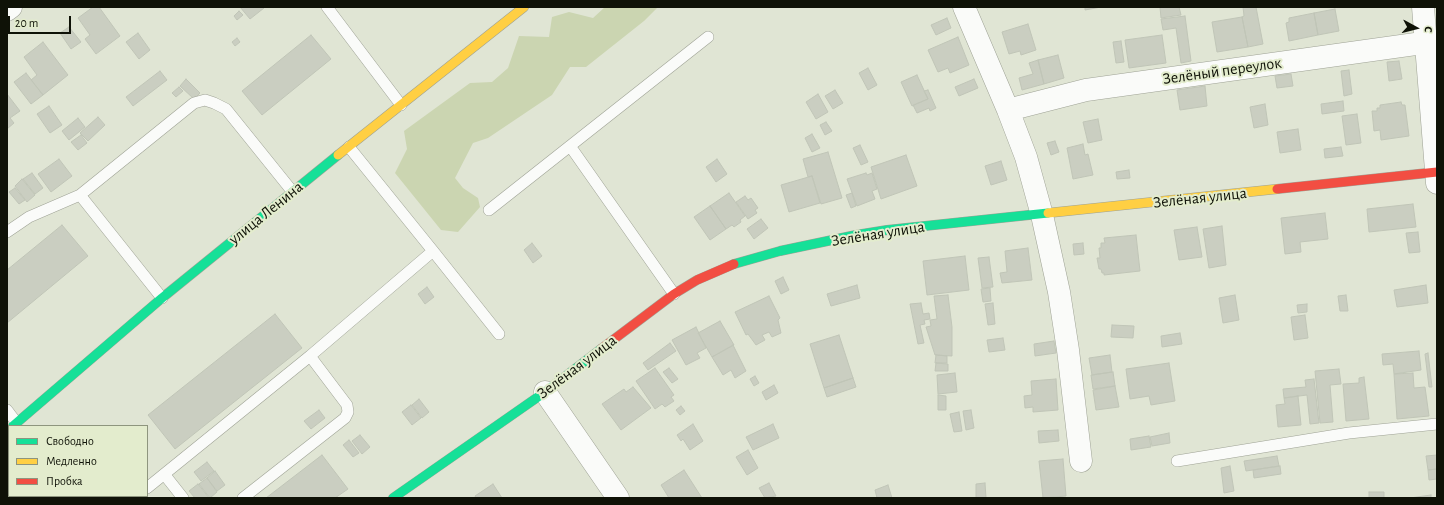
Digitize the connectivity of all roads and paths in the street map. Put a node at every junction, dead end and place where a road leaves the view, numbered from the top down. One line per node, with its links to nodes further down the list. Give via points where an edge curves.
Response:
1 (10, 7): 6 (street)
2 (327, 7): 9 (lane)
3 (524, 7): 9 (street, улица Ленина)
4 (964, 7): 10 (street)
5 (1423, 7): 8 (street)
6 (7, 10)
7 (708, 37): 11 (lane)
8 (1432, 41): 10 (street, Зелёный переулок, via 1086,90); 13 (street)
9 (401, 105): 12 (street, улица Ленина)
10 (1008, 110): 17 (street, via 1026,156)
11 (570, 146): 16 (lane); 20 (lane)
12 (349, 147): 14 (street, улица Ленина); 19 (lane)
13 (1437, 176): 17 (street, Зелёная улица)
14 (292, 191): 15 (lane, via 226,109 205,100 194,103); 21 (street, улица Ленина)
15 (80, 195): 18 (lane, via 29,217); 21 (lane)
16 (488, 210)
17 (1042, 215): 20 (street, Зелёная улица, via 856,235 780,251 734,264 697,280); 29 (street, via 1059,292)
18 (7, 232)
19 (433, 251): 22 (lane); 23 (lane)
20 (674, 294): 24 (street, Зелёная улица)
21 (162, 298): 28 (street, улица Ленина)
22 (499, 334)
23 (310, 356): 31 (lane); 34 (lane, via 347,405 346,418)
24 (545, 392): 35 (street, Зелёная улица); 36 (street)
25 (7, 410): 27 (lane)
26 (1437, 424): 30 (lane, via 1349,433)
27 (11, 425)
28 (13, 425)
29 (1081, 461)
30 (1177, 461)
31 (164, 474): 32 (lane); 33 (lane)
32 (148, 487)
33 (183, 498)
34 (243, 498)
35 (393, 498)
36 (618, 498)

